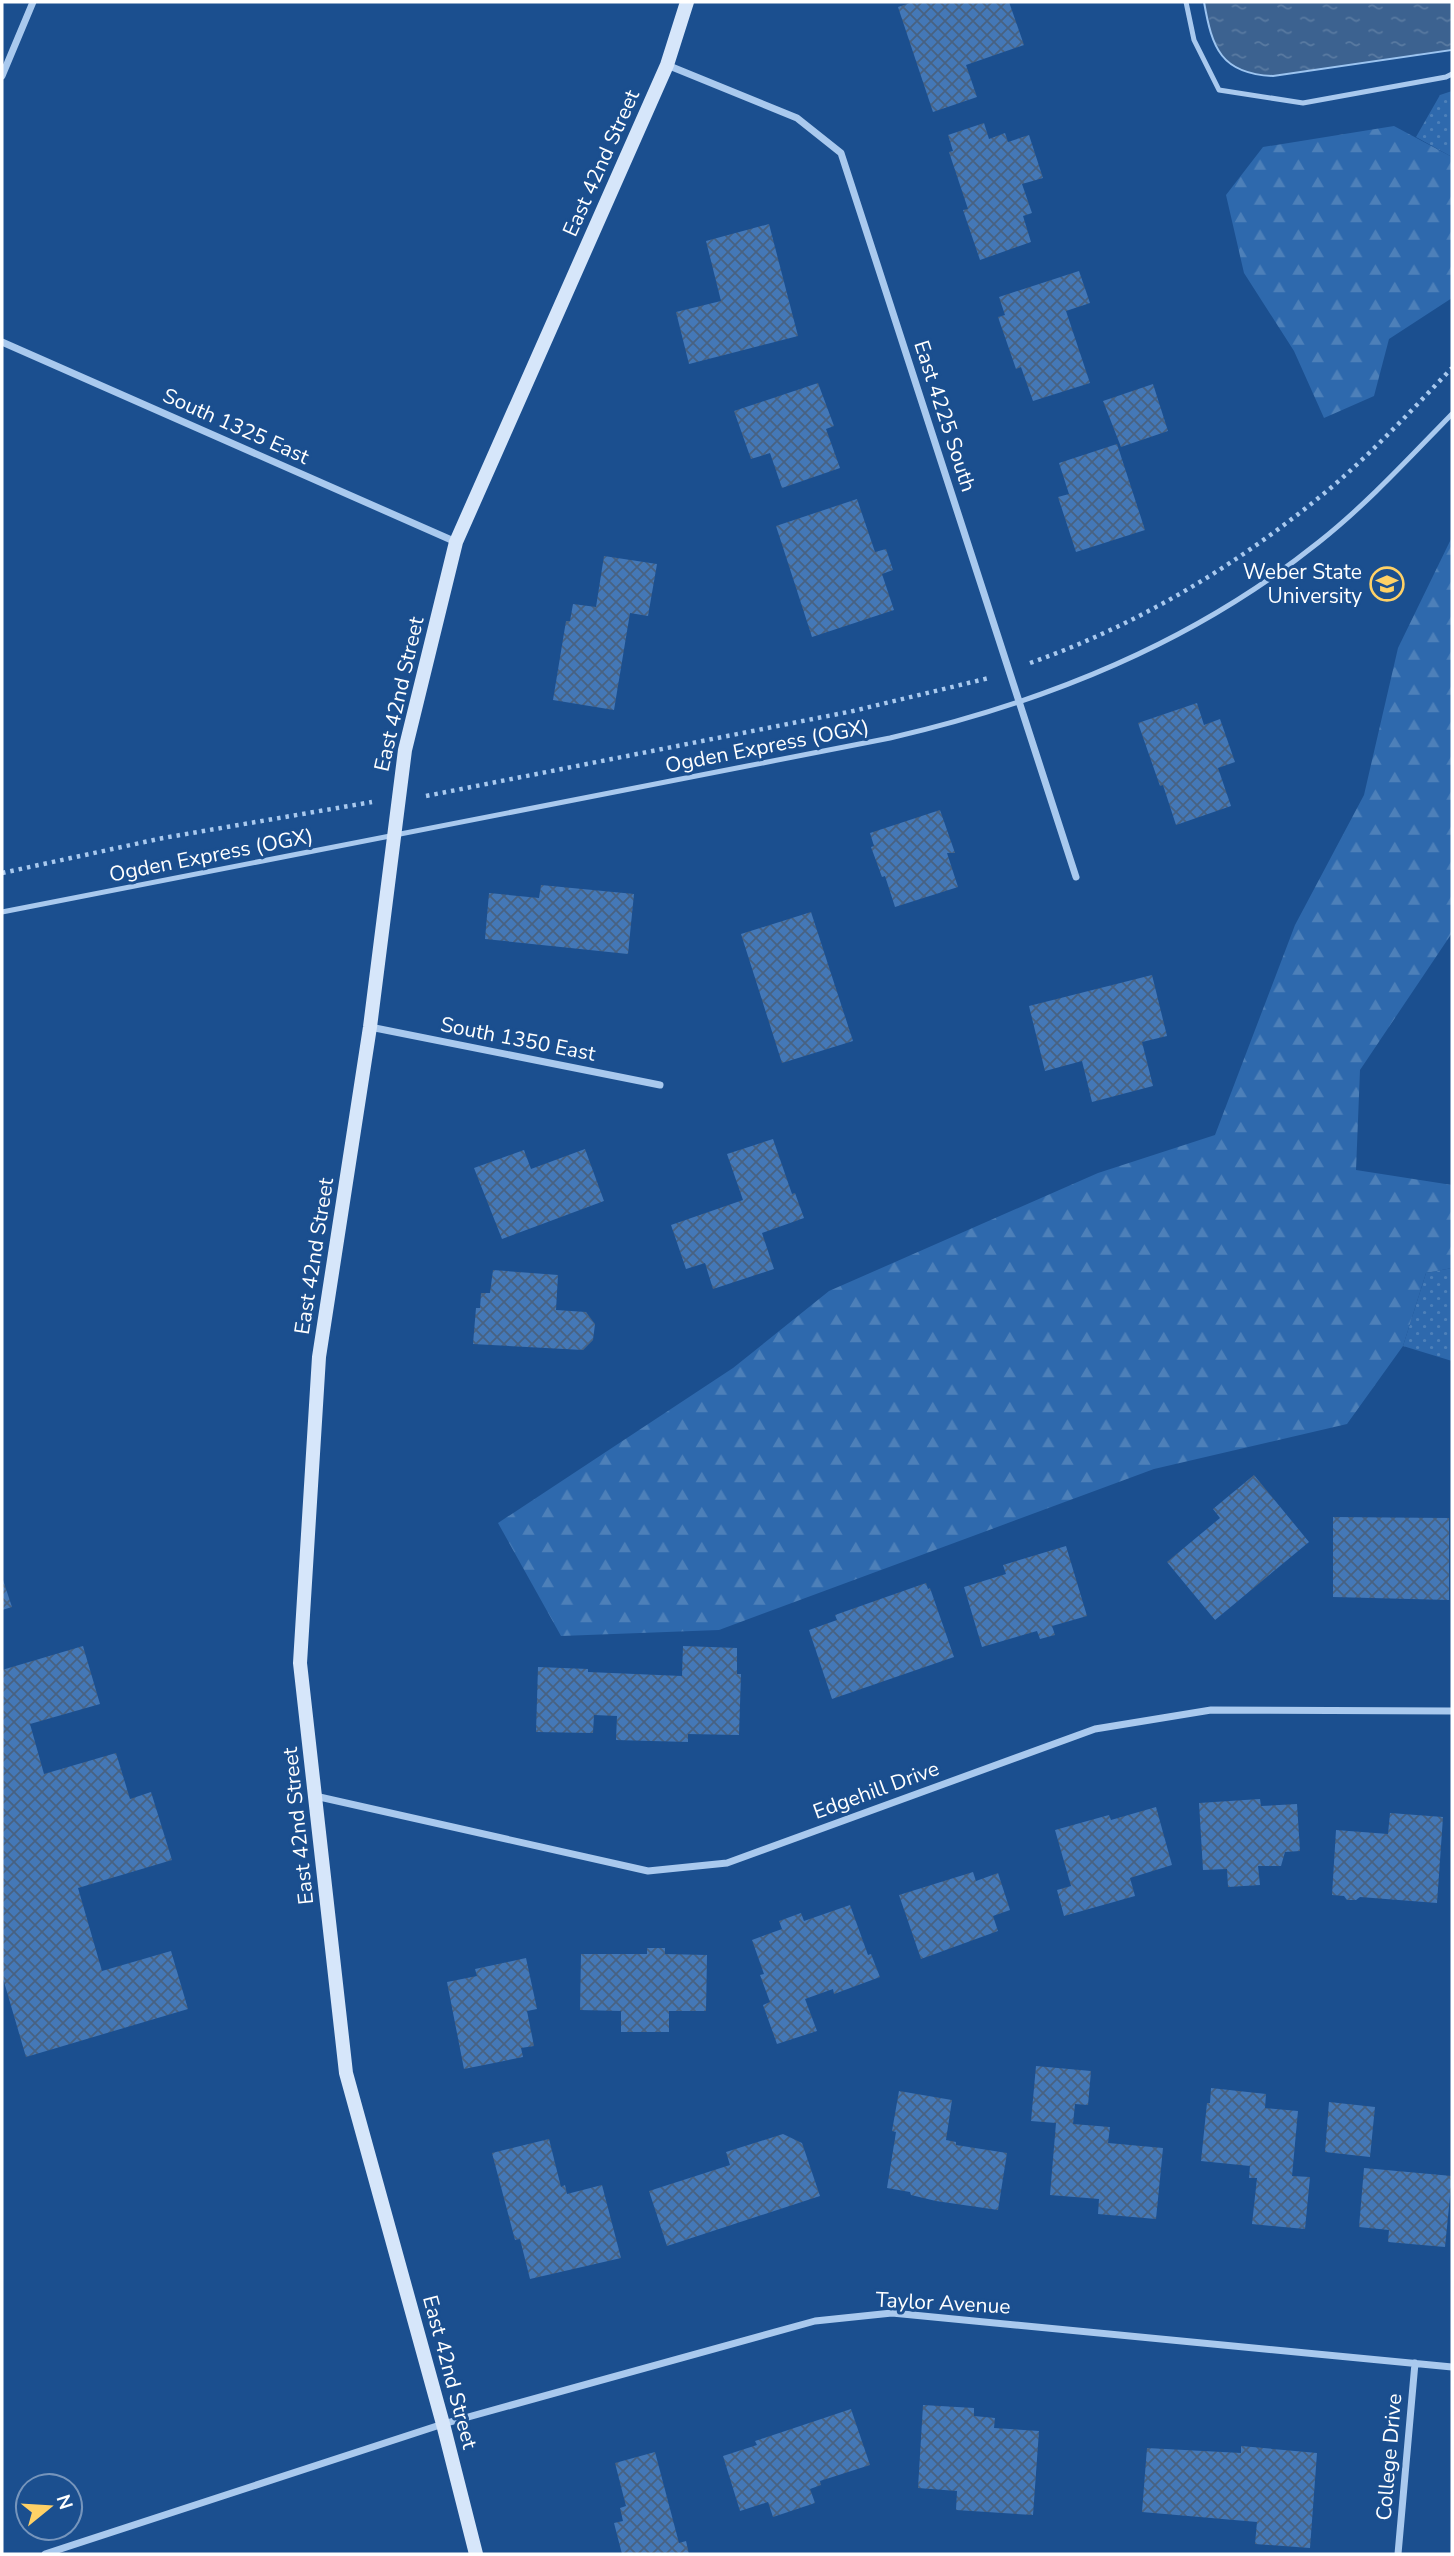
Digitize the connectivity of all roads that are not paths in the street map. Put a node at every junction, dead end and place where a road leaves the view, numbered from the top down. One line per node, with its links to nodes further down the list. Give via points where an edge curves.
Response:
1 (33, 2): 6 (street)
2 (687, 2): 4 (street, East 42nd Street)
3 (1186, 2): 5 (lane, via 1194,40 1219,90 1303,103)
4 (667, 65): 9 (street, East 42nd Street); 10 (street, East 4225 South, via 797,118 841,153)
5 (1452, 74)
6 (2, 76)
7 (2, 342): 9 (street, South 1325 East)
8 (1452, 414): 10 (lane, Ogden Express (OGX), via 1362,505 1277,574 1225,609 1170,640)
9 (456, 542): 11 (street, East 42nd Street, via 405,750)
10 (1020, 703): 11 (lane, Ogden Express (OGX), via 890,738); 12 (street, East 4225 South)
11 (394, 834): 13 (lane, Ogden Express (OGX)); 14 (street, East 42nd Street)
12 (1076, 877)
13 (2, 912)
14 (370, 1027): 15 (street, South 1350 East); 17 (street, East 42nd Street, via 319,1357 300,1663)
15 (660, 1085)
16 (1452, 1711): 17 (street, Edgehill Drive, via 1211,1710 1095,1729 727,1863 648,1871)
17 (316, 1796): 20 (street, East 42nd Street, via 346,2073)
18 (1415, 2363): 19 (street, Taylor Avenue); 20 (street, Taylor Avenue, via 892,2313 815,2321); 23 (street, College Drive)
19 (1452, 2367)
20 (443, 2424): 21 (street, Taylor Avenue); 22 (street, East 42nd Street)
21 (45, 2554)
22 (476, 2554)
23 (1398, 2554)

